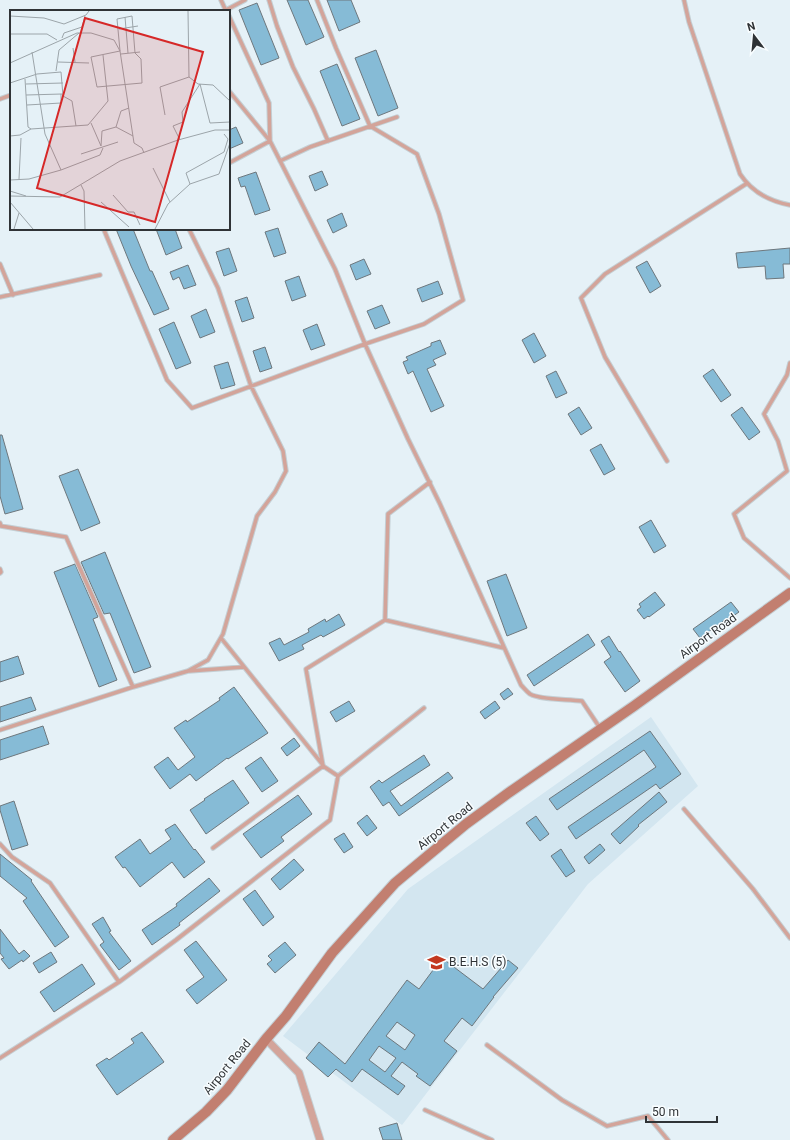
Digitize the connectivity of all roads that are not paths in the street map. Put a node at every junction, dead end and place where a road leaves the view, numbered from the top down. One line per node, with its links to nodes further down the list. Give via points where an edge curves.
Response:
1 (221, 0): 6 (lane)
2 (245, 0): 6 (lane)
3 (269, 0): 14 (lane, via 293,68)
4 (317, 0): 12 (lane)
5 (684, 0): 17 (lane, via 740,174)
6 (226, 10)
7 (230, 18): 13 (lane, via 269,103)
8 (230, 92): 13 (lane)
9 (10, 95): 10 (lane)
10 (0, 99)
11 (397, 117): 12 (lane)
12 (370, 126): 14 (lane); 25 (lane, via 417,154 439,214 463,300 424,324)
13 (270, 141): 15 (lane); 16 (lane)
14 (328, 141): 15 (lane)
15 (280, 161): 25 (lane, via 335,269)
16 (230, 162)
17 (746, 184): 18 (lane, via 761,195); 28 (lane, via 605,274 581,298 605,357)
18 (790, 205)
19 (104, 230): 27 (lane, via 167,380 192,408)
20 (189, 230): 27 (lane, via 218,288)
21 (0, 264): 23 (lane)
22 (100, 275): 23 (lane)
23 (13, 295): 24 (lane)
24 (0, 297)
25 (365, 344): 27 (lane); 29 (lane)
26 (790, 363): 33 (lane, via 787,375 764,414 778,441 786,471 734,514 744,538)
27 (250, 386): 36 (lane, via 283,451 286,471 275,492 257,516)
28 (667, 461)
29 (430, 482): 35 (lane, via 388,514); 37 (lane)
30 (0, 523): 40 (lane, via 1,526 66,537)
31 (0, 569): 32 (lane)
32 (0, 573)
33 (790, 578)
34 (790, 593): 42 (main road, Airport Road)
35 (386, 620): 37 (lane); 44 (lane, via 306,669)
36 (221, 638): 38 (lane); 39 (lane, via 208,660)
37 (504, 648): 42 (lane, via 528,693 538,698 582,701)
38 (244, 667): 39 (lane); 44 (lane)
39 (188, 671): 40 (lane)
40 (133, 687): 43 (lane)
41 (424, 708): 45 (lane)
42 (601, 729): 51 (main road, Airport Road, via 506,794 395,883 332,952 286,1016)
43 (0, 730)
44 (323, 766): 45 (lane); 48 (lane)
45 (338, 776): 50 (lane, via 330,820)
46 (684, 809): 49 (lane, via 753,889)
47 (0, 844): 50 (lane, via 12,857 50,883)
48 (213, 848)
49 (790, 938)
50 (119, 982): 53 (lane)
51 (266, 1039): 55 (main road, Airport Road, via 222,1096); 56 (street, via 299,1073)
52 (487, 1045): 58 (lane, via 562,1100 607,1126 648,1116)
53 (0, 1058)
54 (425, 1110): 57 (lane)
55 (173, 1140)
56 (320, 1140)
57 (492, 1140)
58 (668, 1140)

